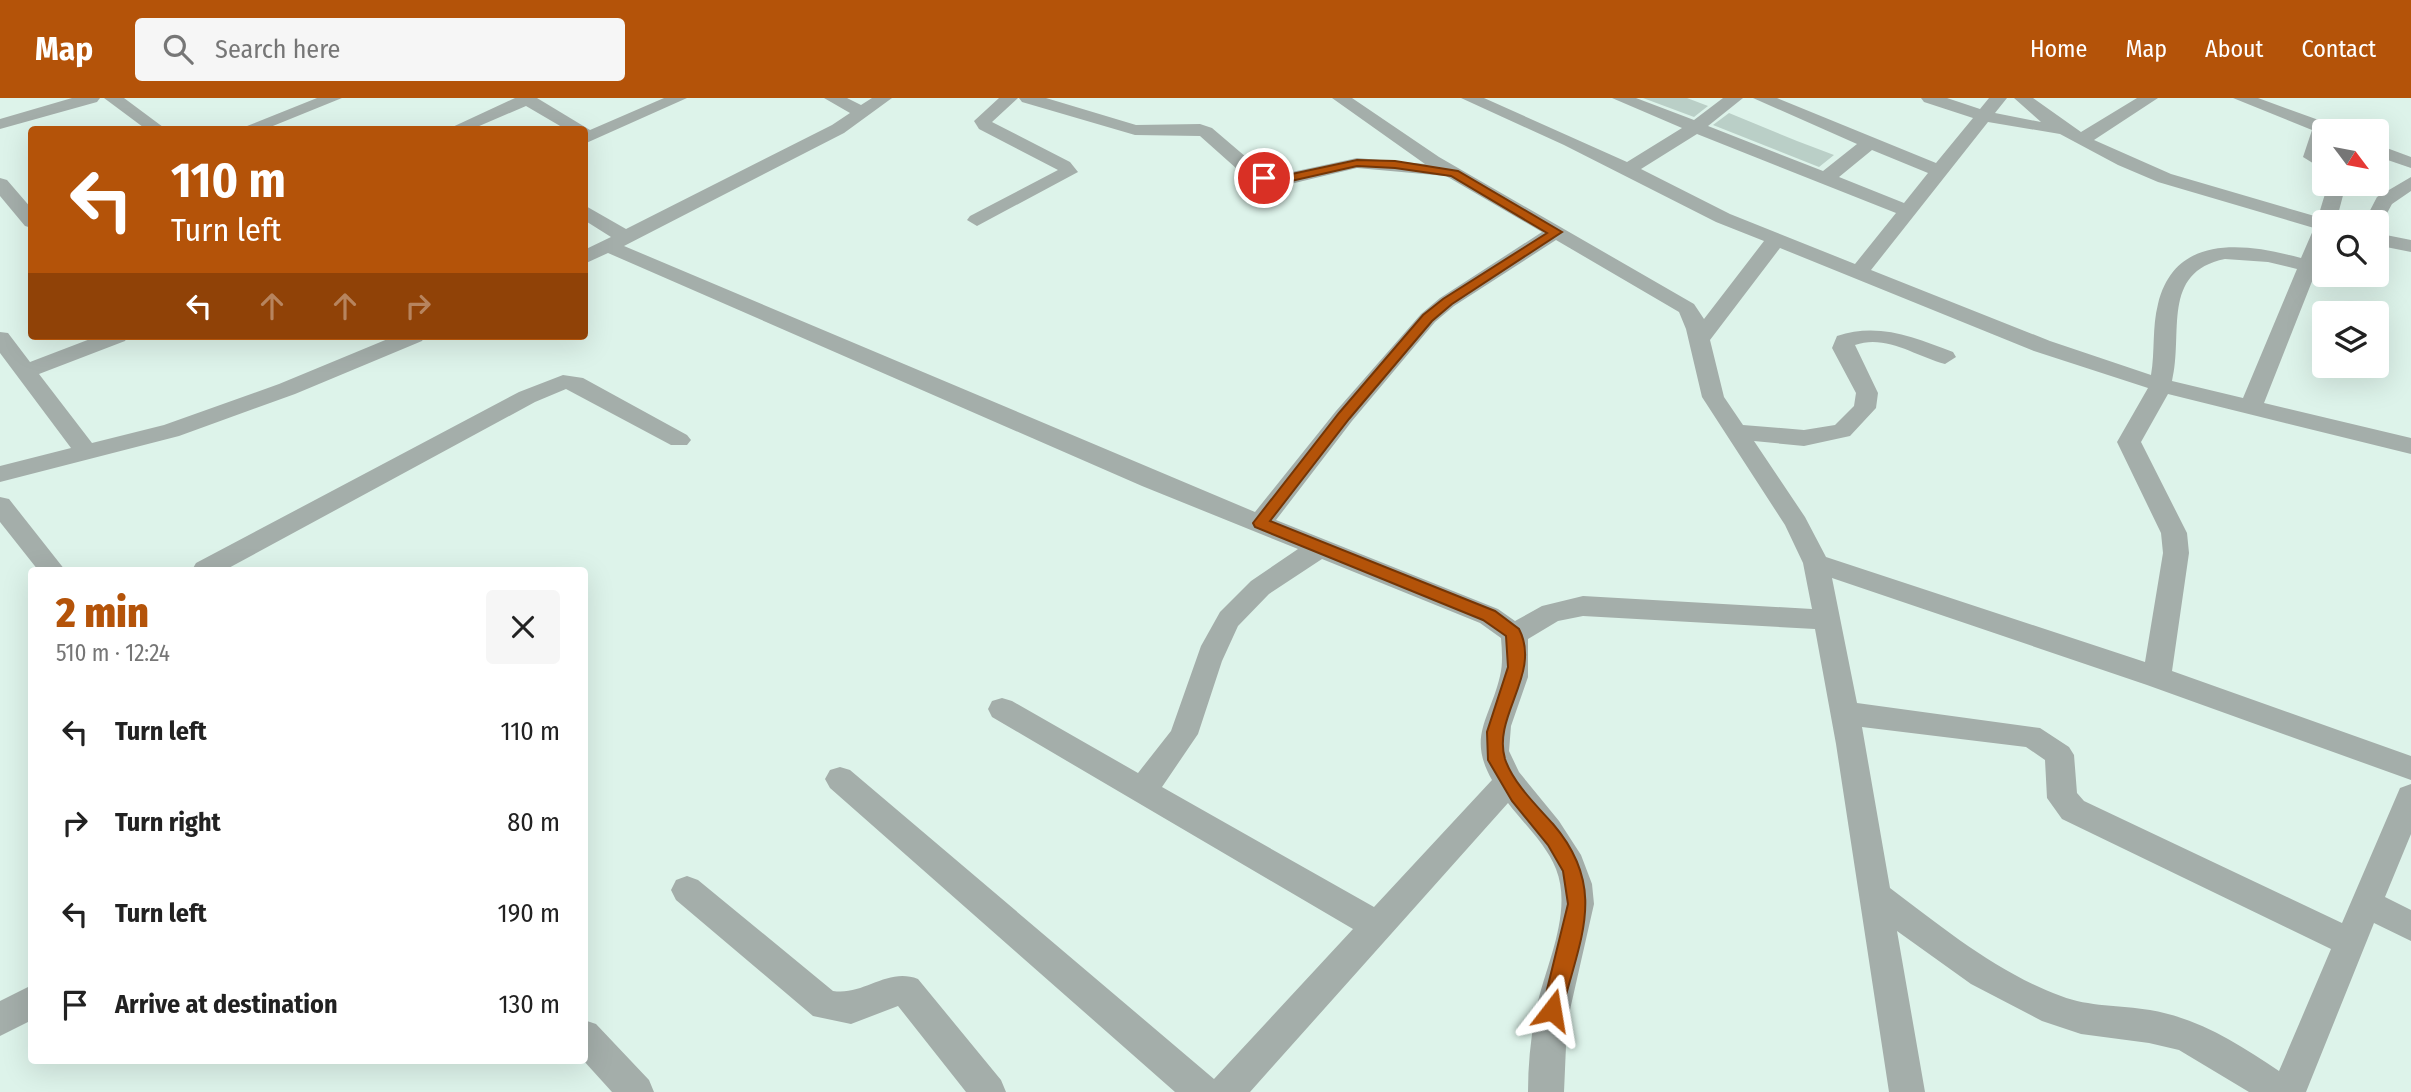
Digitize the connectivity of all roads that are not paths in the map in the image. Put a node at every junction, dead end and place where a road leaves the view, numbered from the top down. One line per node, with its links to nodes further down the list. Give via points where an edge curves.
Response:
1 (91, 98): 22 (street)
2 (114, 98): 24 (street)
3 (333, 98): 25 (street)
4 (526, 98): 26 (street); 27 (street)
5 (678, 98): 29 (street)
6 (833, 98): 20 (street)
7 (883, 98): 20 (street)
8 (1009, 98): 44 (street, via 986,116 985,125 1069,172)
9 (1028, 98): 36 (street, via 1135,130 1194,128 1206,132 1264,178 1278,181 1357,163)
10 (1340, 98): 36 (street)
11 (1470, 98): 34 (street)
12 (1621, 98): 28 (street)
13 (1734, 98): 28 (street)
14 (1930, 98): 21 (street)
15 (1997, 98): 21 (street)
16 (2023, 98): 30 (street)
17 (2149, 98): 30 (street)
18 (2242, 98): 23 (street)
19 (1775, 100): 31 (street)
20 (862, 112): 48 (street, via 838,129)
21 (1984, 116): 30 (street); 35 (street)
22 (0, 124)
23 (2312, 124)
24 (153, 126)
25 (256, 126)
26 (462, 126)
27 (573, 126)
28 (1695, 128): 34 (street); 37 (street)
29 (588, 133)
30 (2075, 136): 45 (street, via 2207,191)
31 (1870, 142): 35 (street); 37 (street)
32 (2389, 154): 33 (street)
33 (2406, 161): 38 (street, via 2399,167)
34 (1628, 170): 47 (street)
35 (1939, 171): 42 (street)
36 (1454, 174): 46 (street)
37 (1825, 180): 42 (street)
38 (2411, 183): 41 (street, via 2384,201)
39 (0, 184): 40 (street)
40 (24, 201)
41 (2379, 210)
42 (1908, 211): 54 (street)
43 (588, 215): 48 (street)
44 (977, 220)
45 (2312, 221)
46 (1556, 232): 58 (street, via 1687,308 1697,323); 69 (street, via 1428,318)
47 (1776, 239): 54 (street); 58 (street)
48 (619, 242): 51 (street); 69 (street, via 1113,464)
49 (2389, 242): 50 (street)
50 (2411, 246)
51 (588, 256)
52 (2312, 256): 53 (street)
53 (2308, 266): 61 (street, via 2247,251 2224,252 2192,263 2170,296); 62 (street)
54 (1859, 272): 61 (street, via 2042,346)
55 (0, 338): 60 (street)
56 (107, 340): 60 (street)
57 (404, 340): 66 (street, via 171,431)
58 (1699, 340): 63 (street, via 1704,378)
59 (1945, 357): 63 (street, via 1895,339 1854,336 1843,348 1867,393 1864,408 1842,431 1804,438)
60 (27, 371): 66 (street)
61 (2160, 386): 62 (street); 76 (street, via 2129,442 2174,533 2176,553)
62 (2251, 407): 65 (street)
63 (1736, 432): 71 (street, via 1796,523)
64 (679, 440): 73 (street, via 589,388 563,382)
65 (2411, 446)
66 (87, 453): 67 (street)
67 (0, 474)
68 (0, 505): 72 (street)
69 (1260, 523): 70 (street)
70 (1322, 547): 75 (street, via 1489,616); 82 (street, via 1264,584 1227,621 1183,737)
71 (1816, 563): 74 (street); 76 (street)
72 (50, 567)
73 (211, 567)
74 (1825, 620): 75 (street, via 1583,606 1552,613); 78 (street)
75 (1514, 634): 81 (street, via 1516,667 1495,732 1496,760)
76 (2157, 677): 79 (street)
77 (1002, 709): 82 (street)
78 (1844, 713): 85 (street); 89 (street, via 2030,736 2059,755 2062,798 2073,810)
79 (2411, 768)
80 (840, 779): 96 (street)
81 (1510, 781): 87 (street); 98 (street, via 1573,869 1578,904 1552,1010 1544,1065)
82 (1142, 790): 87 (street)
83 (2408, 811): 86 (street)
84 (687, 890): 95 (street, via 825,1005 846,1011 865,1006 889,990 906,990)
85 (1875, 895): 93 (street, via 1953,954 2023,997 2092,1020 2163,1029); 99 (street)
86 (2366, 903): 88 (street); 89 (street)
87 (1377, 926): 97 (street)
88 (2411, 926)
89 (2350, 942): 93 (street)
90 (28, 1003): 91 (street)
91 (0, 1020)
92 (588, 1039): 94 (street)
93 (2293, 1090)
94 (636, 1092)
95 (988, 1092)
96 (1202, 1092)
97 (1226, 1092)
98 (1546, 1092)
99 (1907, 1092)

